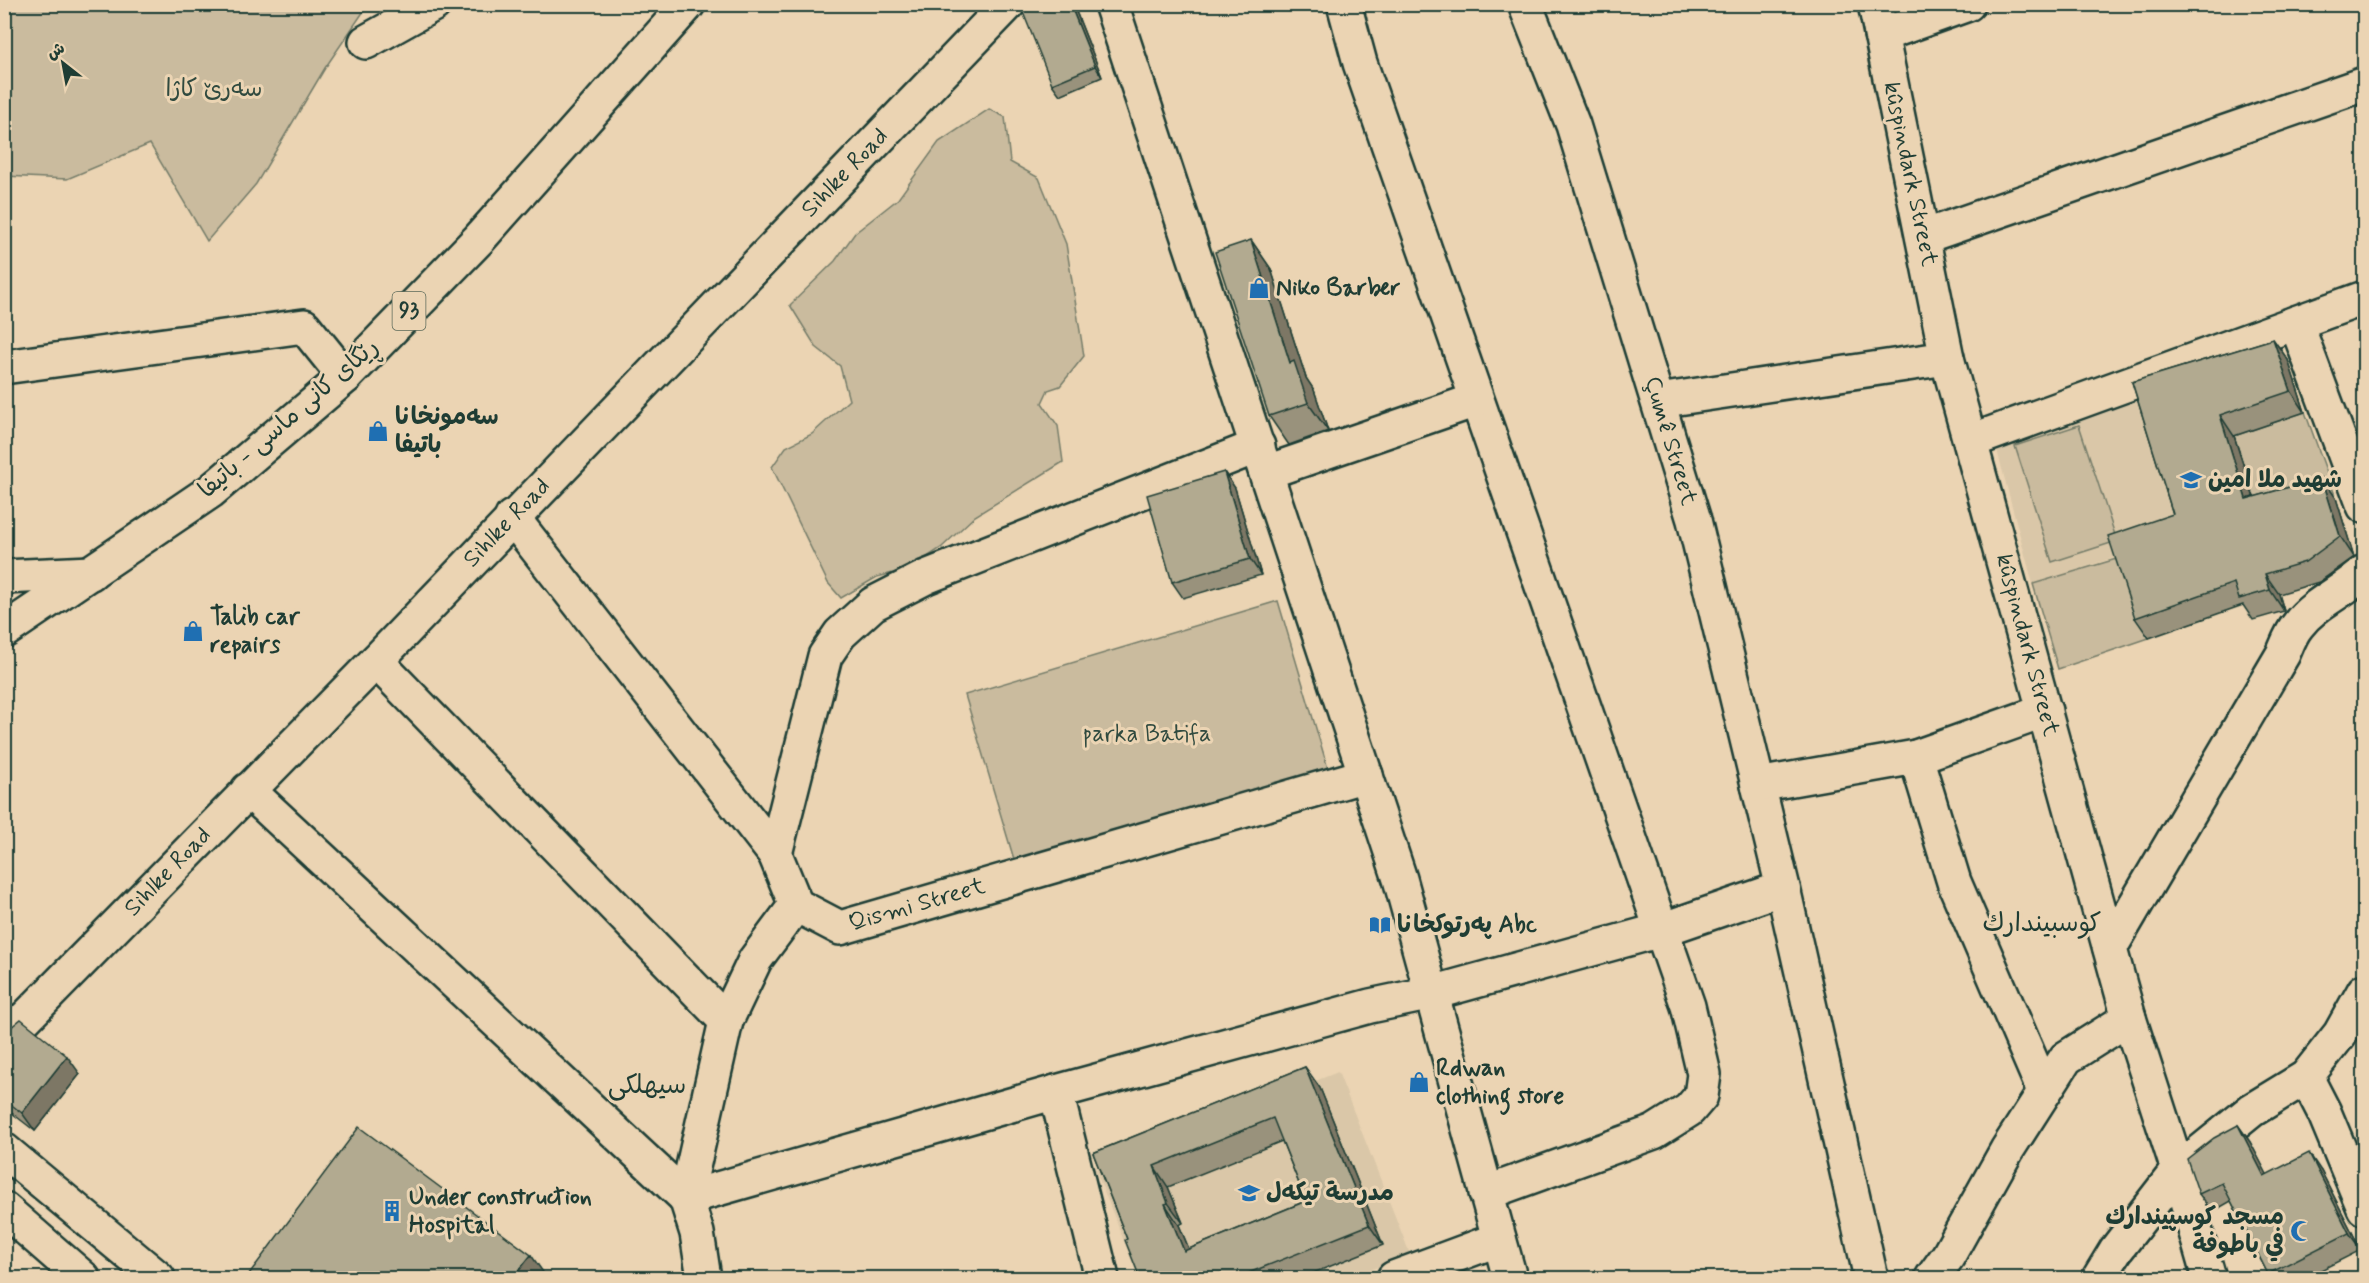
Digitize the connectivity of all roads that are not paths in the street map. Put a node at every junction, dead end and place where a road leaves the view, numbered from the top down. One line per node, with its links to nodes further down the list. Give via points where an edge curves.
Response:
1 (434, 4): 9 (main road)
2 (688, 4): 16 (main road, ڕێگای کانی ماسی - باتيفا / 93, via 479,239)
3 (1008, 4): 22 (main road, Sihlke Road)
4 (1111, 4): 20 (main road)
5 (1344, 4): 17 (main road, via 1360,63)
6 (1525, 4): 18 (main road, Çumê Street, via 1573,125)
7 (1968, 4): 8 (main road)
8 (1878, 20): 11 (main road, kûspindark Street)
9 (366, 42)
10 (2364, 84): 11 (main road)
11 (1923, 237): 14 (main road, kûspindark Street)
12 (2364, 298): 13 (main road)
13 (2296, 322): 19 (main road); 21 (main road)
14 (1947, 358): 18 (main road); 19 (main road, kûspindark Street)
15 (4, 367): 16 (main road, via 304,326)
16 (345, 377): 24 (main road, ڕێگای کانی ماسی - باتيفا / 93, via 211,491)
17 (1476, 400): 20 (main road); 36 (main road)
18 (1658, 401): 31 (main road, Çumê Street, via 1694,520)
19 (1971, 441): 28 (main road, kûspindark Street)
20 (1262, 459): 30 (main road); 33 (main road, via 926,577 873,604 840,634 825,656)
21 (2364, 506)
22 (512, 517): 27 (main road, Sihlke Road); 33 (main road)
23 (2364, 572): 37 (main road, via 2296,626)
24 (91, 573): 25 (main road); 26 (main road, ڕێگای کانی ماسی - باتيفا / 93)
25 (4, 577)
26 (4, 631)
27 (376, 661): 32 (main road, Sihlke Road); 41 (main road)
28 (2045, 711): 29 (main road); 37 (main road, kûspindark Street)
29 (1916, 757): 31 (main road); 44 (main road, via 1954,882)
30 (1366, 775): 35 (main road, Qismi Street, via 840,928); 39 (main road)
31 (1758, 785): 34 (main road, Çumê Street)
32 (248, 790): 42 (main road, Sihlke Road); 49 (main road)
33 (775, 854): 35 (main road)
34 (1783, 888): 36 (main road); 59 (main road, Çumê Street)
35 (796, 905): 41 (main road, via 755,960)
36 (1661, 930): 39 (main road); 48 (main road, via 1688,1006 1704,1074 1701,1096 1689,1110 1654,1132)
37 (2110, 948): 40 (main road, kûspindark Street)
38 (2364, 991): 43 (main road, via 2340,1034)
39 (1432, 993): 45 (main road, via 1370,1006); 48 (main road)
40 (2129, 1018): 44 (main road, via 2066,1058); 47 (main road, kûspindark Street)
41 (726, 1021): 49 (main road)
42 (4, 1040)
43 (2306, 1077): 47 (main road, via 2252,1110); 50 (main road)
44 (2044, 1091): 60 (main road)
45 (1056, 1092): 49 (main road); 56 (main road)
46 (4, 1150): 54 (main road)
47 (2178, 1170): 61 (main road); 62 (main road, kûspindark Street)
48 (1486, 1192): 52 (main road)
49 (686, 1198): 55 (main road, via 697,1233)
50 (2364, 1208)
51 (4, 1209): 53 (main road)
52 (1499, 1239): 57 (main road); 58 (main road)
53 (84, 1278)
54 (158, 1278)
55 (704, 1278)
56 (1102, 1278)
57 (1394, 1278)
58 (1510, 1278)
59 (1871, 1278)
60 (1932, 1278)
61 (2099, 1278)
62 (2209, 1278)

